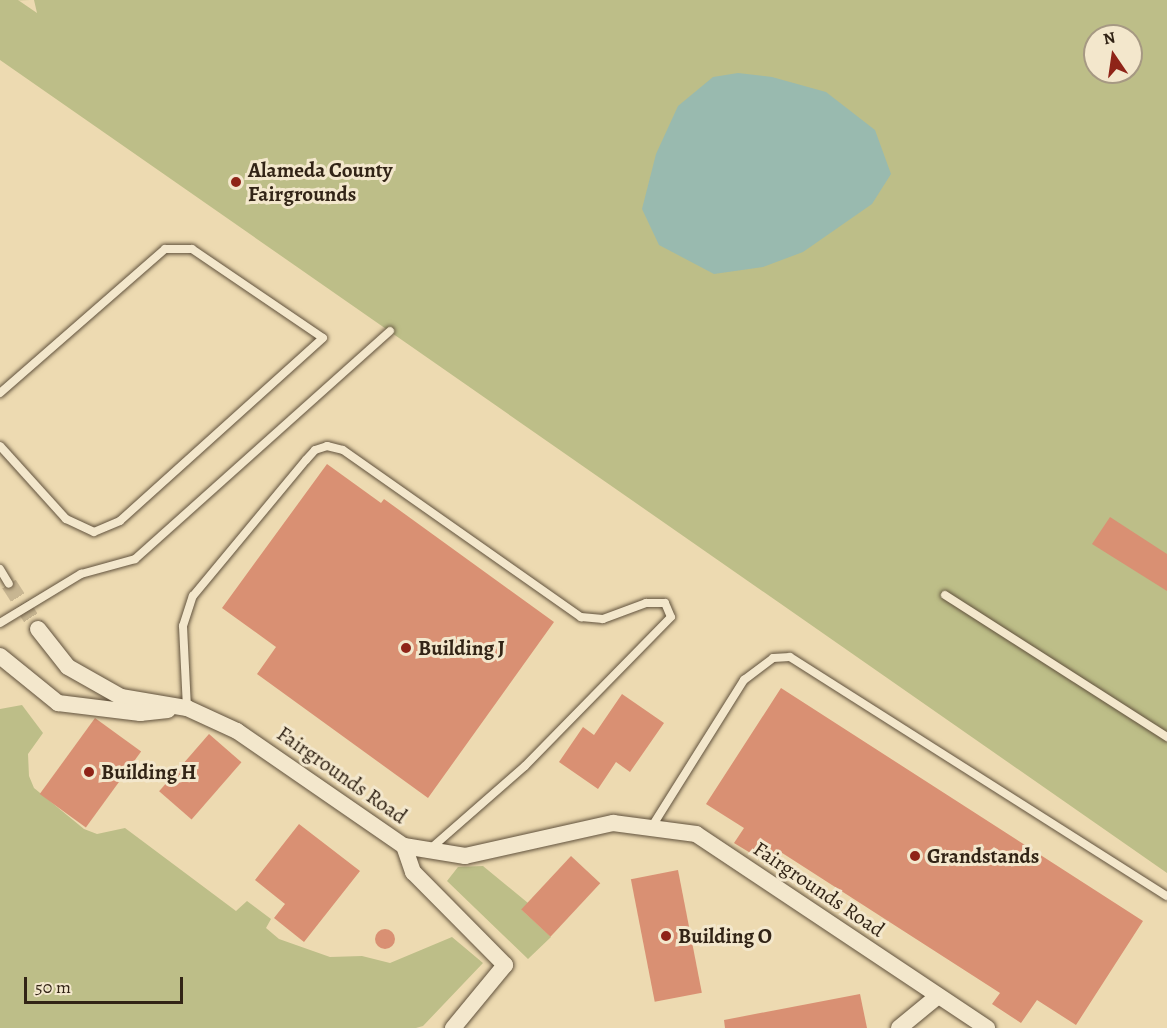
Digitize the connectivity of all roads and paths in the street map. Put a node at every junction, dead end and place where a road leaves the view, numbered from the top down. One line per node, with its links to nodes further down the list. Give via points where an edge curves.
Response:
1 (390, 331): 7 (lane, via 135,559 81,574)
2 (0, 393): 3 (lane, via 165,249 192,249 323,338 120,521 94,532 66,519)
3 (0, 446)
4 (0, 568): 5 (lane)
5 (9, 584)
6 (945, 595): 11 (lane)
7 (0, 623)
8 (38, 630): 10 (street, Fairgrounds Road, via 68,667 121,697)
9 (0, 656): 10 (street, via 58,703 140,713)
10 (187, 708): 13 (street, Fairgrounds Road, via 237,731); 14 (lane, via 183,626 193,596 306,460 315,450 327,446 343,450 581,617 603,619 646,603 665,603 671,616 525,766)
11 (1167, 737)
12 (651, 828): 14 (street, Fairgrounds Road, via 613,823 465,856); 15 (lane, via 744,680 773,658 790,657); 16 (street, Fairgrounds Road, via 696,834)
13 (404, 846): 14 (street, Fairgrounds Road); 17 (street, via 413,872 505,965)
14 (429, 850)
15 (1167, 896)
16 (938, 996): 18 (street); 19 (street, Fairgrounds Road)
17 (453, 1028)
18 (899, 1028)
19 (987, 1028)

